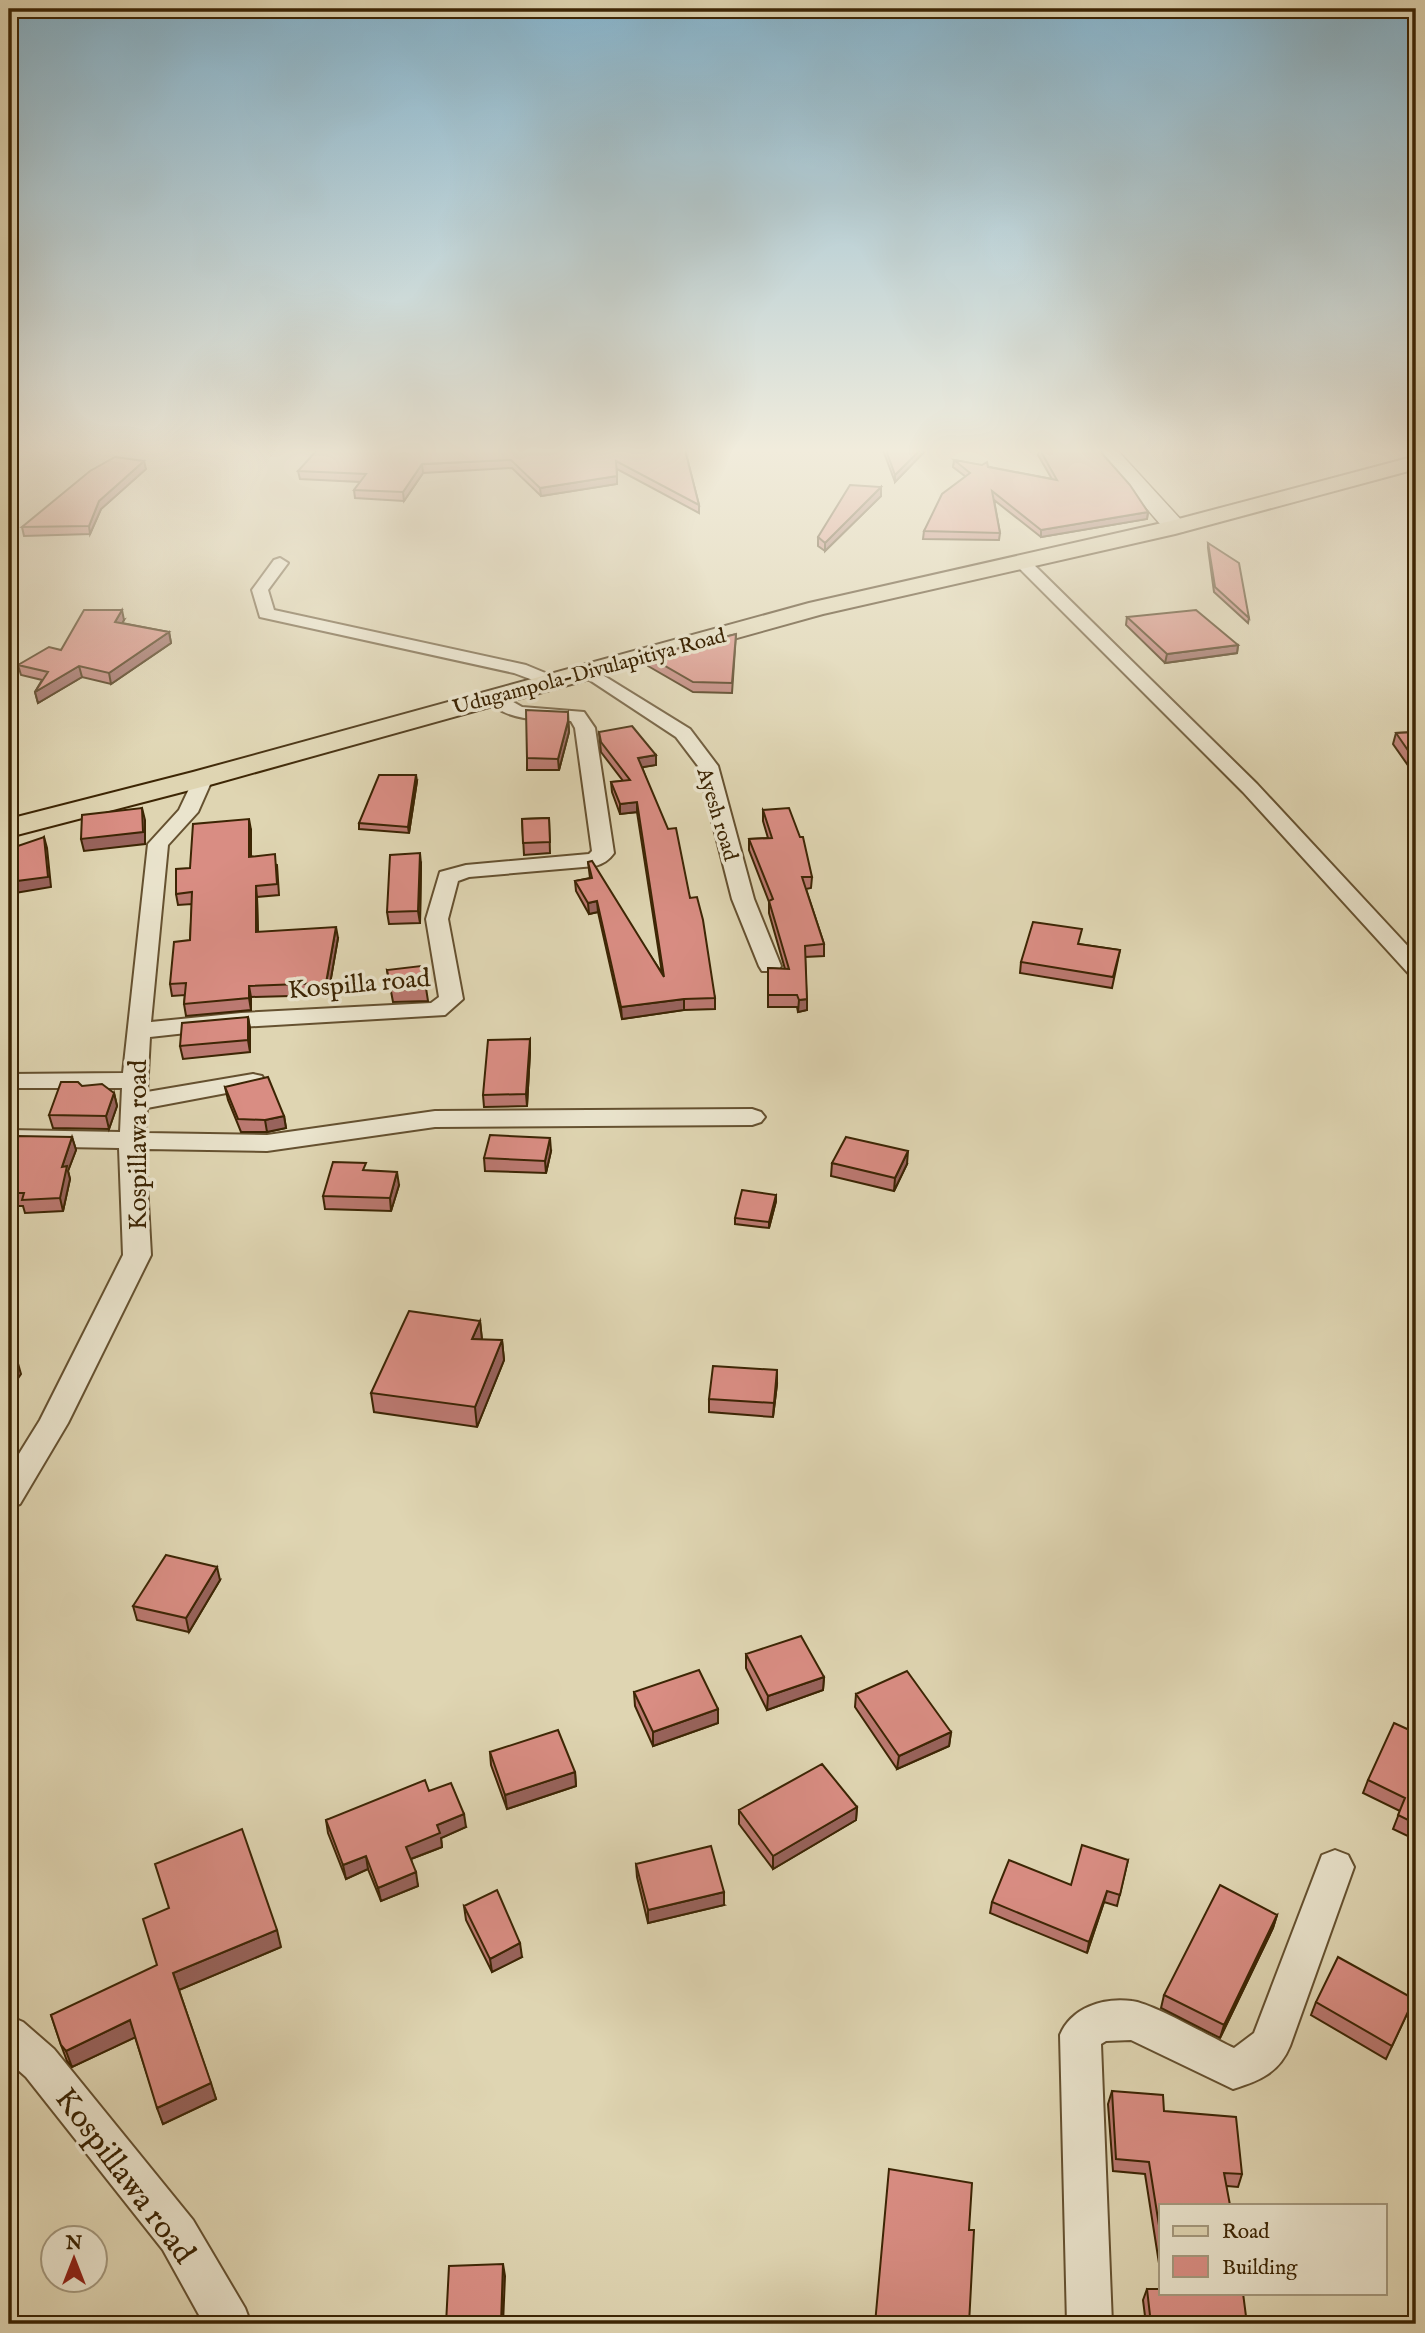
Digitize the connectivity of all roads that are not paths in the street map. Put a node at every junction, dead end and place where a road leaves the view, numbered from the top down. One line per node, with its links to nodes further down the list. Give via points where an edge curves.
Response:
1 (1036, 559): 2 (main road, Udugampola-Divulapitiya Road)
2 (1022, 562): 4 (main road, Udugampola-Divulapitiya Road, via 818,608); 10 (street, via 1250,788)
3 (280, 563): 5 (street, via 260,590 267,613 520,669)
4 (588, 671): 5 (main road, Udugampola-Divulapitiya Road); 9 (street, Ayesh road, via 683,733 708,766 743,899)
5 (550, 681): 6 (main road, Udugampola-Divulapitiya Road)
6 (494, 697): 7 (main road, Udugampola-Divulapitiya Road); 11 (street, Kospilla road, via 518,712 577,716 585,727 603,853 595,860 466,871 448,877 437,919 451,999 437,1010 241,1020)
7 (203, 778): 8 (main road, Udugampola-Divulapitiya Road); 11 (street, Kospillawa road, via 188,812 158,844)
8 (9, 828)
9 (770, 966)
10 (1416, 968)
11 (138, 1031): 14 (street, Kospillawa road)
12 (9, 1081): 14 (street)
13 (253, 1081): 14 (street)
14 (135, 1091): 17 (street, Kospillawa road)
15 (752, 1117): 17 (street, via 435,1119 267,1143)
16 (9, 1138): 17 (street)
17 (132, 1142): 18 (street, Kospillawa road, via 137,1255 53,1423)
18 (9, 1496)
19 (1335, 1867): 22 (street, via 1270,2046 1252,2063 1233,2069 1133,2020 1100,2022 1080,2035)
20 (9, 2036): 21 (street, Kospillawa road, via 40,2063 178,2235)
21 (229, 2324)
22 (1089, 2324)

